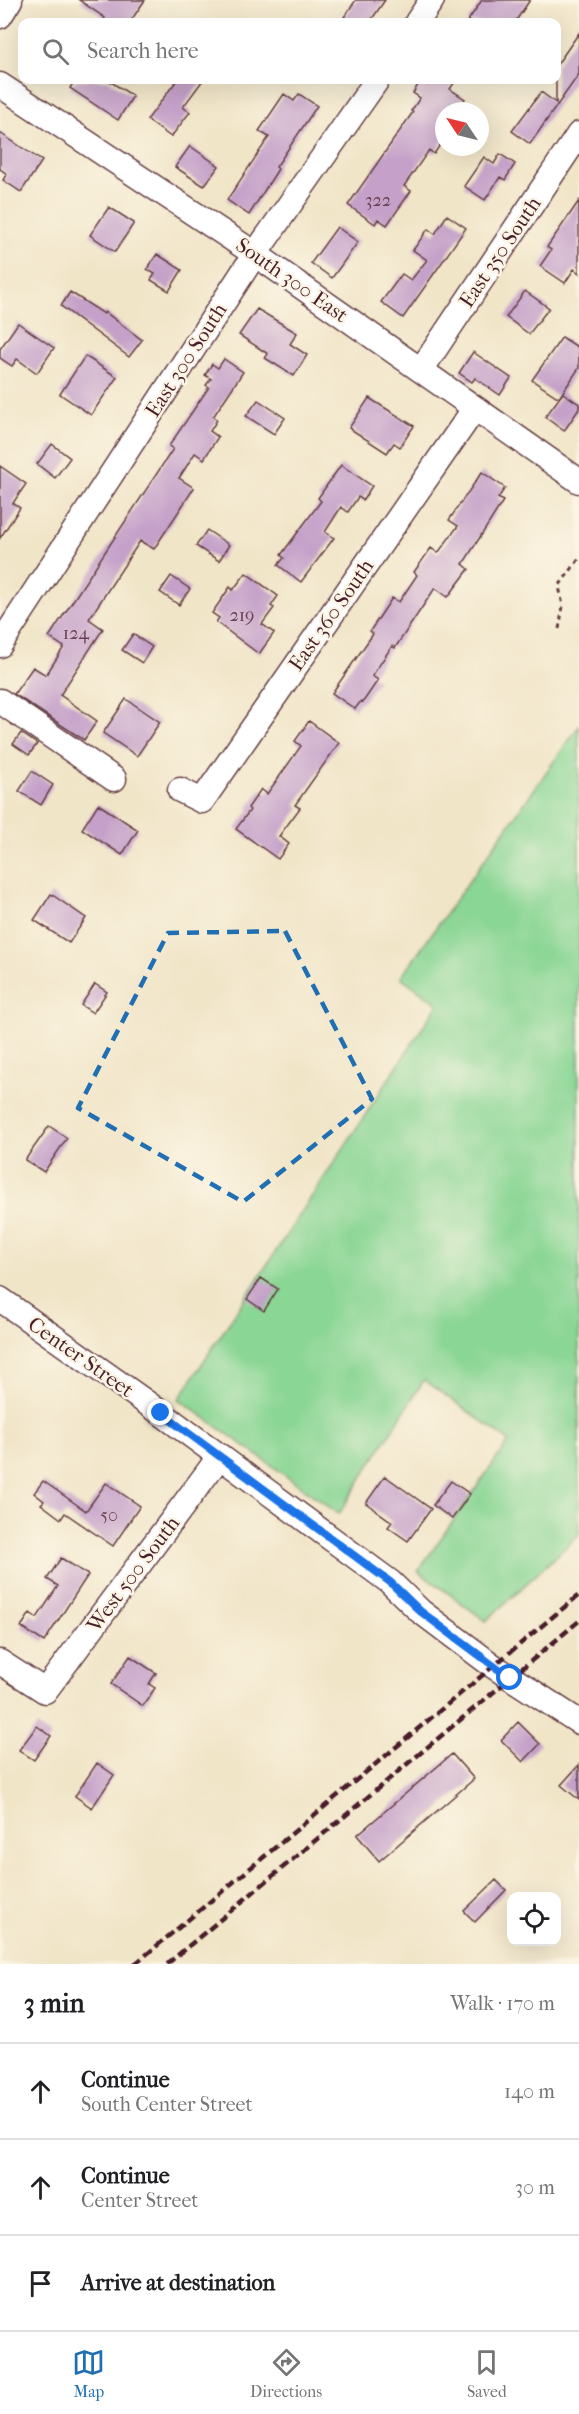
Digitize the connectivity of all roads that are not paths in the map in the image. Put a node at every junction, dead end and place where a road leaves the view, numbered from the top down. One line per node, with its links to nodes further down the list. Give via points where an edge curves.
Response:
1 (10, 0): 3 (street)
2 (432, 0): 4 (street)
3 (0, 16)
4 (420, 18)
5 (374, 84): 8 (street, East 300 South)
6 (0, 85): 8 (street, South 300 East)
7 (579, 134): 9 (street, East 350 South)
8 (255, 254): 9 (street, South 300 East); 12 (street, East 300 South)
9 (421, 370): 10 (street, South 300 East)
10 (475, 408): 11 (street, South 300 East); 15 (street, East 360 South, via 202,801)
11 (579, 481)
12 (0, 645)
13 (0, 701): 14 (street)
14 (114, 779)
15 (180, 790)
16 (0, 1299): 17 (street, Center Street)
17 (220, 1456): 18 (street, Center Street); 19 (street, West 500 South, via 45,1691)
18 (390, 1582): 20 (street, via 427,1602); 21 (street, via 420,1611 493,1666)
19 (0, 1662)
20 (579, 1715)
21 (579, 1722)

